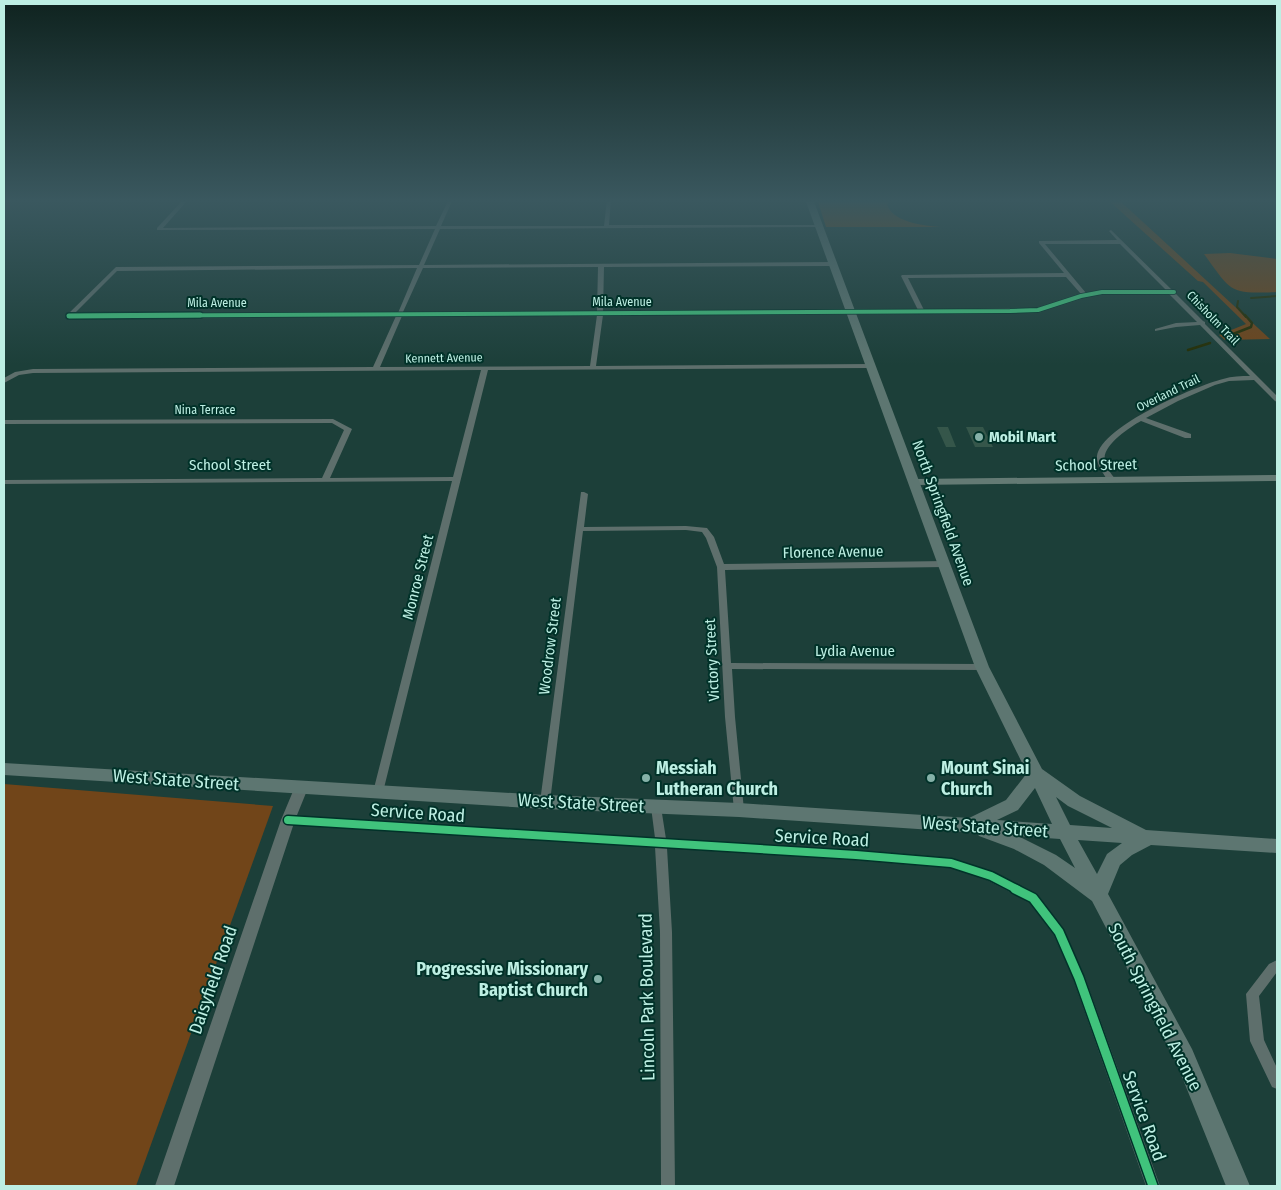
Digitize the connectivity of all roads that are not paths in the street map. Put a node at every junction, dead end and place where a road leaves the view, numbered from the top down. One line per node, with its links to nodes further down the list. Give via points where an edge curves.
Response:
1 (427, 255): 7 (street)
2 (829, 255): 5 (main road, North Springfield Avenue)
3 (1052, 255): 8 (street)
4 (1135, 255): 9 (street, Chisholm Trail)
5 (832, 264): 6 (street); 11 (main road, North Springfield Avenue)
6 (601, 266): 7 (street); 13 (street)
7 (422, 267): 14 (street); 14 (street, Mila Avenue, via 116,269 69,316)
8 (1069, 275): 10 (street); 12 (street, via 904,276)
9 (1174, 292): 10 (street, Mila Avenue); 15 (street, Chisholm Trail)
10 (1084, 295): 12 (street, Mila Avenue, via 1038,310)
11 (852, 312): 12 (street, Mila Avenue); 13 (street, Mila Avenue); 17 (main road, North Springfield Avenue)
12 (922, 312)
13 (600, 313): 14 (street, Mila Avenue); 18 (street)
14 (400, 314): 20 (street)
15 (1203, 324): 16 (street, via 1176,325); 21 (street, Chisholm Trail)
16 (1157, 330)
17 (871, 366): 18 (street, Kennett Avenue); 32 (main road, North Springfield Avenue)
18 (593, 367): 19 (street, Kennett Avenue)
19 (486, 368): 20 (street, Kennett Avenue); 28 (street, Monroe Street)
20 (375, 370): 22 (street, Kennett Avenue, via 34,371 17,373)
21 (1256, 378): 23 (street, Chisholm Trail); 24 (street, Overland Trail, via 1214,384)
22 (4, 381)
23 (1277, 400)
24 (1141, 418): 26 (street); 29 (street, Overland Trail, via 1109,441 1101,454)
25 (4, 422): 30 (street, Nina Terrace, via 333,420 348,429)
26 (1188, 436)
27 (1277, 478): 29 (main road, School Street)
28 (456, 479): 30 (street, School Street); 42 (street, Monroe Street)
29 (1111, 479): 32 (main road, School Street)
30 (325, 480): 31 (street, School Street)
31 (4, 482)
32 (915, 482): 35 (main road, North Springfield Avenue)
33 (584, 494): 34 (street, Woodrow Street)
34 (581, 529): 36 (street, Victory Street, via 704,530 710,536); 43 (street, Woodrow Street)
35 (946, 564): 36 (street, Florence Avenue); 38 (main road, North Springfield Avenue)
36 (721, 567): 37 (street, Victory Street)
37 (728, 666): 38 (street, Lydia Avenue); 45 (street, Victory Street)
38 (982, 666): 40 (main road, North Springfield Avenue)
39 (4, 768): 41 (main road, West State Street)
40 (1036, 774): 47 (main road, via 1012,805); 48 (main road, North Springfield Avenue); 49 (main road, via 1074,801)
41 (301, 788): 42 (main road, West State Street); 46 (street, Daisyfield Road)
42 (378, 792): 43 (main road, West State Street)
43 (545, 802): 44 (main road, West State Street)
44 (656, 807): 45 (main road, West State Street); 50 (street, Lincoln Park Boulevard)
45 (739, 810): 47 (main road, West State Street)
46 (288, 820): 50 (street, Service Road); 55 (street, Daisyfield Road)
47 (971, 826): 48 (main road, West State Street); 52 (main road, via 1020,844 1050,860)
48 (1065, 832): 49 (main road, West State Street); 52 (main road, South Springfield Avenue)
49 (1149, 838): 51 (main road, West State Street); 52 (main road, via 1121,850 1109,866)
50 (662, 844): 56 (street, Lincoln Park Boulevard); 57 (street, Service Road, via 951,863 991,876 1033,898 1059,932 1079,978)
51 (1277, 846)
52 (1098, 894): 58 (main road, South Springfield Avenue, via 1184,1056)
53 (1277, 966): 54 (street, via 1252,994 1257,1041)
54 (1277, 1082)
55 (164, 1186)
56 (668, 1186)
57 (1153, 1186)
58 (1238, 1186)

